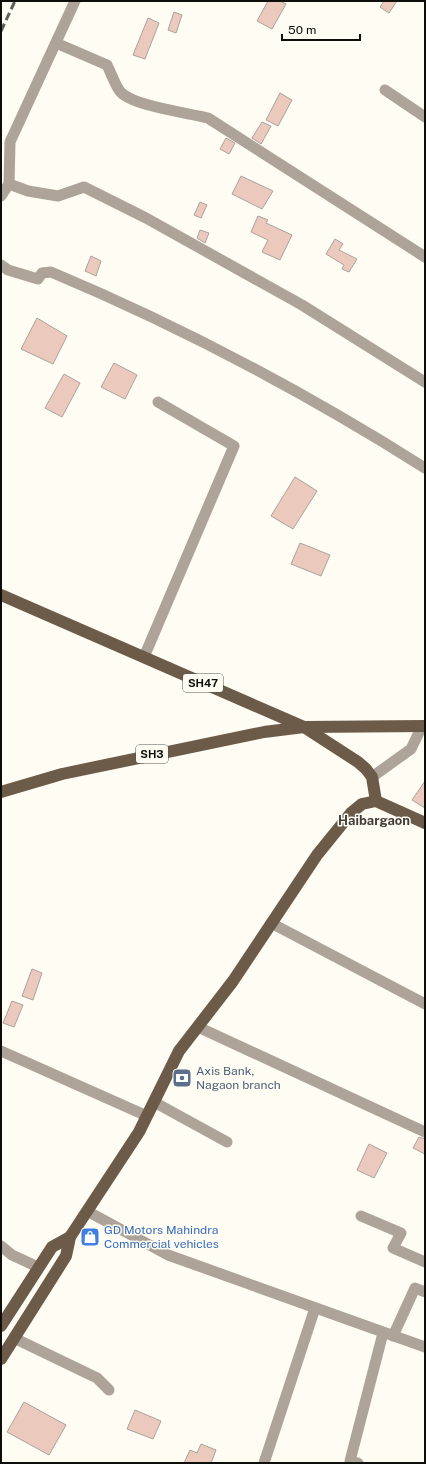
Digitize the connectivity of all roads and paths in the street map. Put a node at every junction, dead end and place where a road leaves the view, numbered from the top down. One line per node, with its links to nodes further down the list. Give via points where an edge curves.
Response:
1 (75, 1): 2 (street)
2 (56, 43): 5 (street, via 10,142); 7 (street, via 107,65 119,91 132,99 172,112 193,113 208,118)
3 (385, 90): 4 (street)
4 (425, 117)
5 (9, 184): 6 (street); 9 (street, via 28,192 58,196 84,187 97,193 302,305)
6 (1, 196)
7 (425, 257)
8 (1, 265): 11 (street, via 8,270 38,279 42,273 51,272 185,332)
9 (425, 382)
10 (158, 402): 13 (street, via 234,446)
11 (425, 468)
12 (1, 595): 13 (main road, SH47)
13 (144, 657): 15 (main road, SH47)
14 (424, 726): 15 (main road, SH3); 16 (street, via 411,749)
15 (304, 727): 16 (main road, SH47, via 358,762); 17 (main road, SH3, via 175,749 62,774)
16 (372, 777): 18 (main road)
17 (1, 792)
18 (376, 801): 19 (main road); 20 (main road, via 362,804 351,813 317,855)
19 (425, 823)
20 (271, 923): 21 (street); 22 (main road, via 233,981)
21 (425, 1004)
22 (198, 1027): 24 (main road, via 179,1051); 26 (street)
23 (1, 1051): 25 (street)
24 (154, 1102): 25 (main road); 27 (street)
25 (147, 1116): 28 (main road)
26 (425, 1132)
27 (227, 1142)
28 (87, 1211): 30 (main road); 35 (street, via 168,1255)
29 (361, 1216): 32 (street, via 401,1233 393,1248)
30 (70, 1237): 33 (main road, via 52,1247); 38 (main road, via 66,1256)
31 (1, 1246): 33 (street)
32 (425, 1262)
33 (38, 1268): 36 (main road)
34 (425, 1292): 37 (street, via 415,1288)
35 (314, 1308): 37 (street); 42 (street)
36 (1, 1326)
37 (388, 1334): 39 (street); 43 (street, via 350,1461)
38 (14, 1338): 40 (main road); 41 (street, via 97,1378)
39 (425, 1346)
40 (1, 1359)
41 (109, 1390)
42 (264, 1463)
43 (358, 1463)

